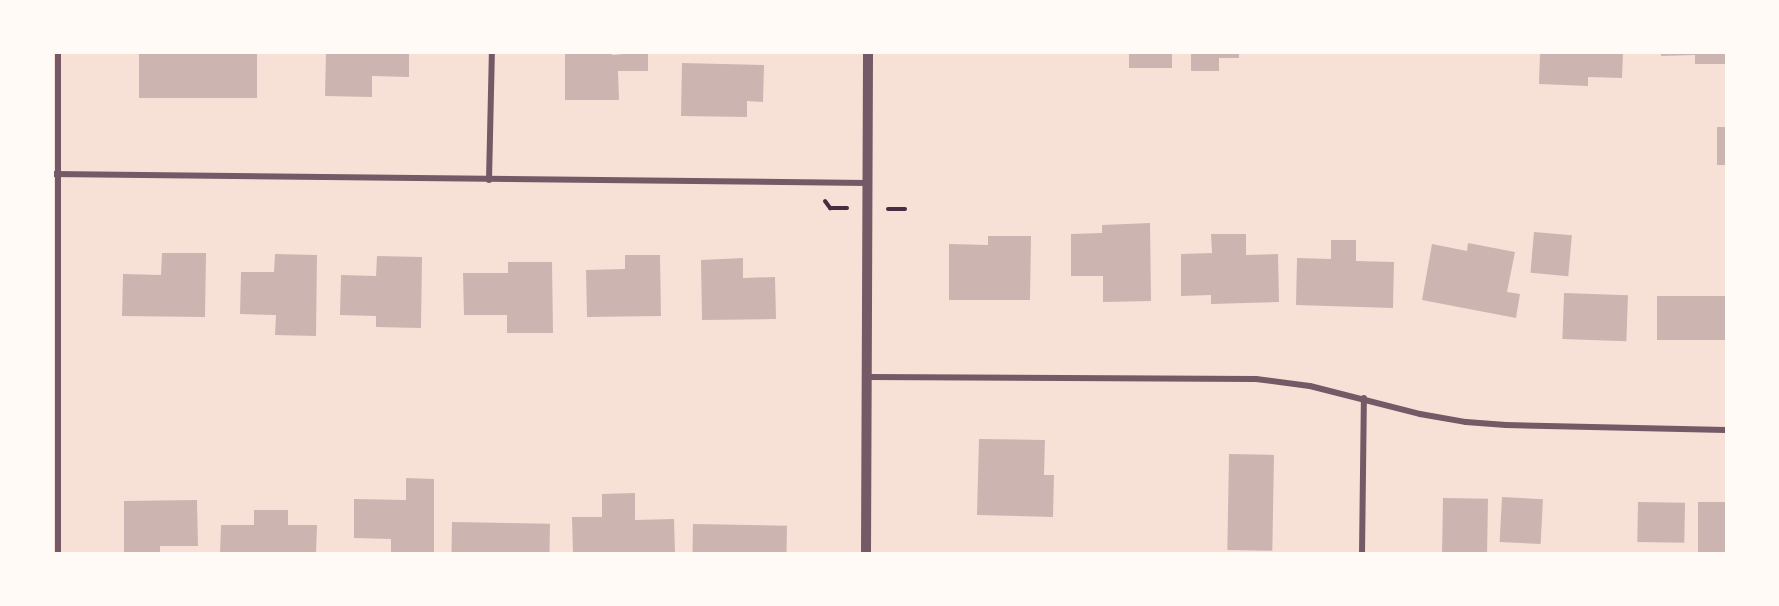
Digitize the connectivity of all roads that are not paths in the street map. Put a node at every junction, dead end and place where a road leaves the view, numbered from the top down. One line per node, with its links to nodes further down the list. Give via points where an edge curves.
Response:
1 (58, 52): 4 (street)
2 (492, 52): 5 (street)
3 (868, 52): 6 (street)
4 (55, 174): 5 (street); 10 (street)
5 (489, 180): 6 (street)
6 (867, 183): 7 (street)
7 (868, 377): 8 (street, via 1256,379); 11 (street)
8 (1364, 398): 9 (street, via 1420,414 1506,425); 12 (street)
9 (1726, 430)
10 (58, 554)
11 (866, 554)
12 (1362, 554)

